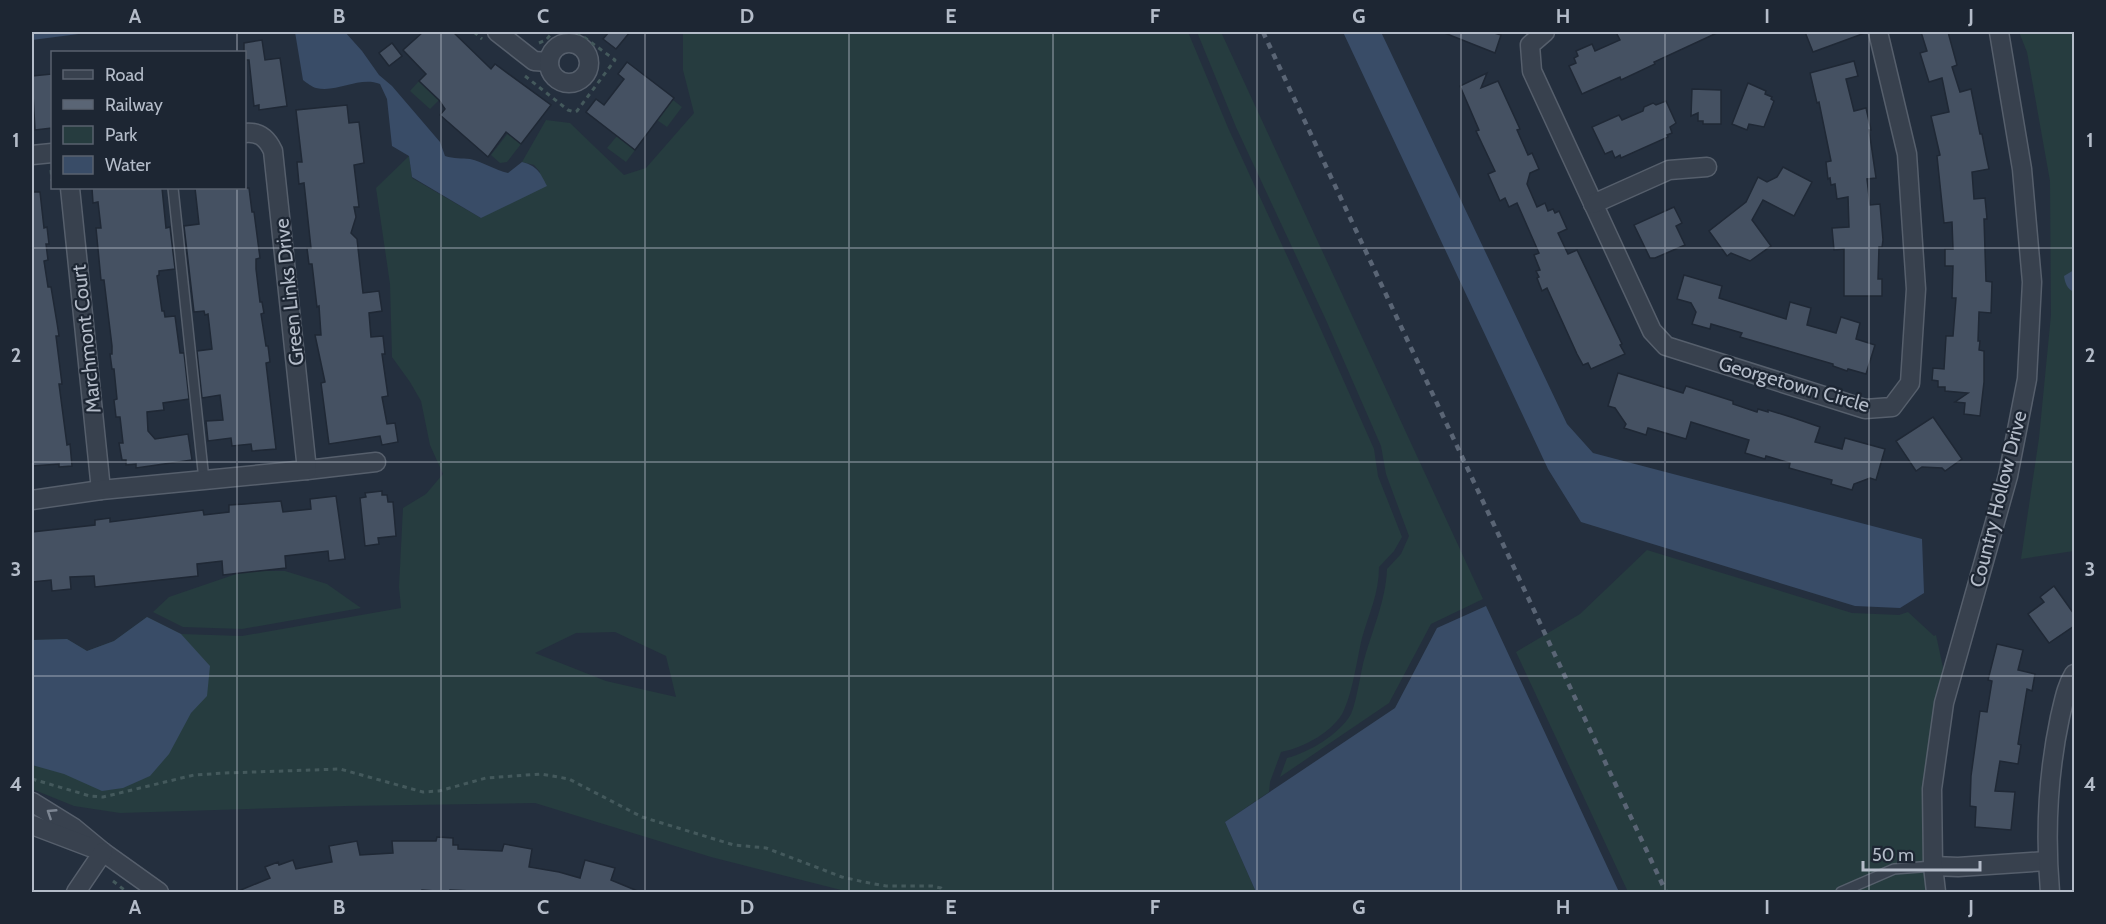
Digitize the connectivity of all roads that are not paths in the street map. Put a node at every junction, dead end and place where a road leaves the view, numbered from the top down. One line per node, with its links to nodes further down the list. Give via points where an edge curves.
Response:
1 (497, 32): 5 (street, via 534,61)
2 (1545, 32): 12 (street, Georgetown Circle, via 1530,45 1532,71)
3 (1878, 32): 12 (street, Georgetown Circle, via 1907,154 1916,289 1910,383 1892,407 1865,409 1666,346 1652,331)
4 (1999, 32): 23 (street, Country Hollow Drive, via 2022,169 2031,270 2027,379 2008,476 1944,703 1932,789)
5 (549, 62)
6 (246, 133): 14 (street, Green Links Drive, via 268,140 273,151)
7 (32, 155): 8 (street)
8 (51, 161)
9 (1707, 168): 12 (street, via 1669,170)
10 (70, 189): 16 (street, Marchmont Court)
11 (173, 189): 15 (lane)
12 (1593, 204)
13 (376, 462): 14 (street)
14 (308, 470): 15 (street)
15 (204, 480): 16 (street)
16 (101, 490): 17 (street)
17 (32, 500)
18 (2074, 674): 22 (street, via 2067,684 2055,741)
19 (32, 802): 21 (street, one-way to 19)
20 (32, 825): 21 (street)
21 (103, 852): 24 (street); 25 (street)
22 (2047, 861): 23 (street); 28 (street)
23 (1933, 866): 26 (lane, via 1894,870); 27 (street, Country Hollow Drive)
24 (76, 892)
25 (159, 892)
26 (1841, 892)
27 (1935, 892)
28 (2050, 892)

